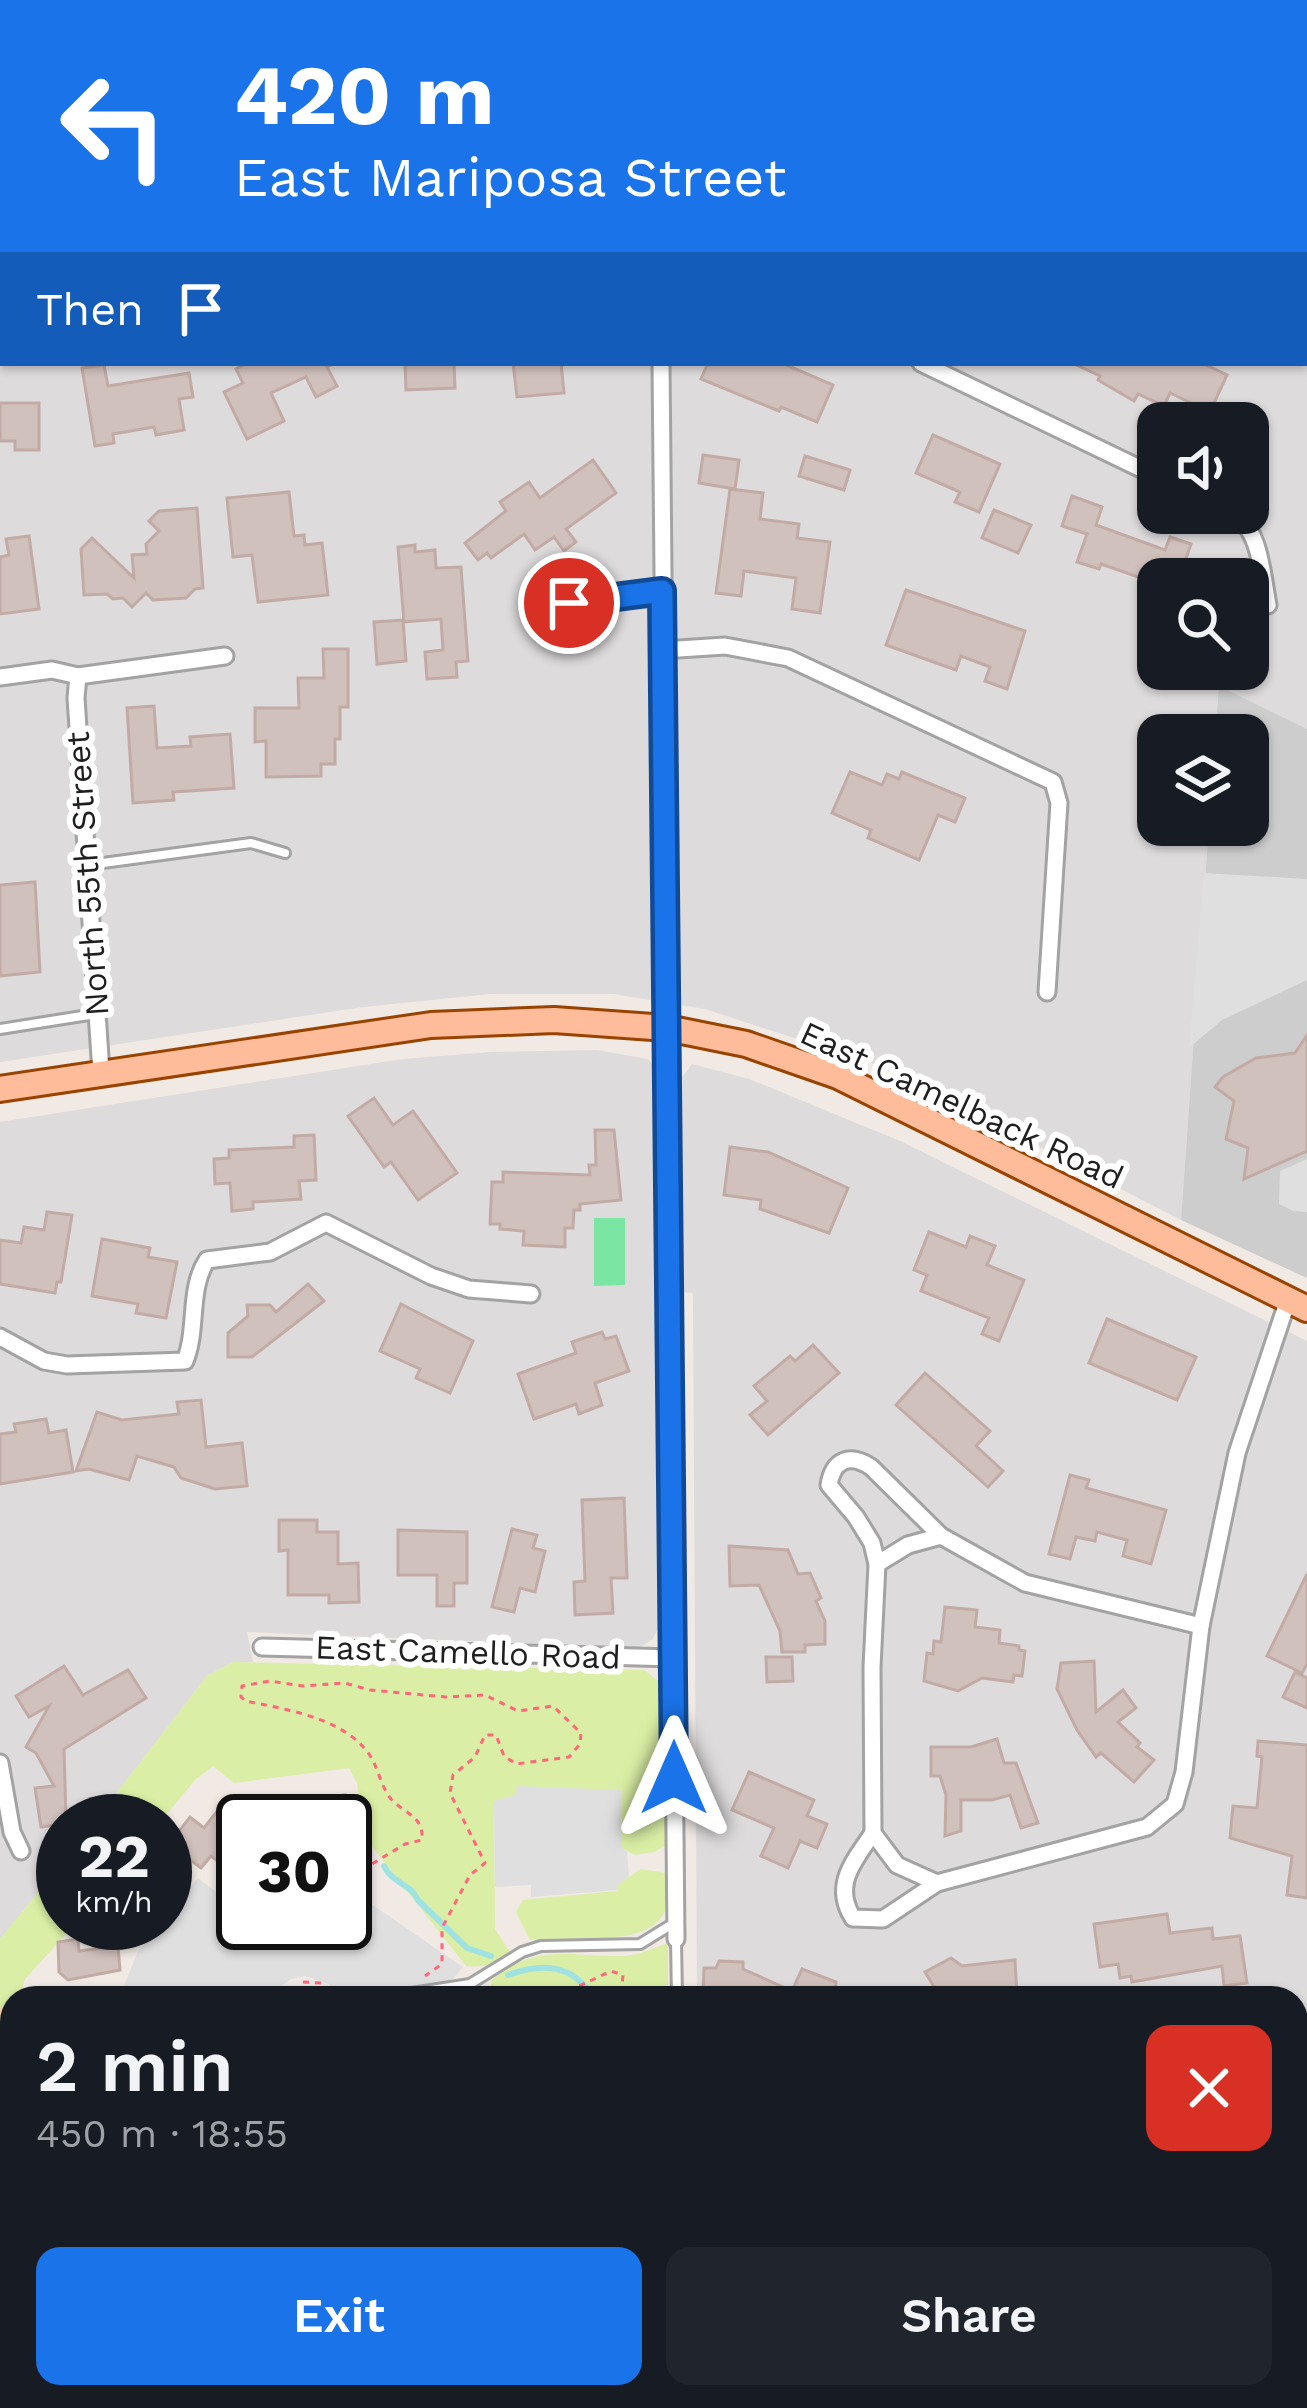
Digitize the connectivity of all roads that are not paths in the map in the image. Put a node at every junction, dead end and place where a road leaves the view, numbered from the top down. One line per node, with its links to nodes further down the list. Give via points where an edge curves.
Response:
1 (661, 366): 4 (street)
2 (927, 366): 3 (street)
3 (1137, 467)
4 (662, 591): 5 (street); 6 (street)
5 (536, 608)
6 (664, 650): 12 (street, via 725,646 788,658 1057,787); 14 (street)
7 (225, 656): 8 (street)
8 (78, 676): 9 (street, via 52,670); 11 (street, North 55th Street)
9 (0, 677)
10 (285, 853): 11 (lane, via 251,843)
11 (86, 865): 13 (street, North 55th Street)
12 (1047, 992)
13 (95, 1014): 15 (lane); 16 (street, North 55th Street)
14 (667, 1028): 16 (main road, East Camelback Road, via 554,1020 430,1025); 19 (main road, East Camelback Road, via 838,1076); 25 (street)
15 (0, 1029)
16 (101, 1072): 17 (main road, East Camelback Road)
17 (0, 1089)
18 (531, 1294): 20 (street, via 450,1283 326,1223 269,1252 207,1260 185,1361 67,1365)
19 (1298, 1304): 23 (street, via 1238,1453)
20 (0, 1337)
21 (941, 1536): 22 (street); 22 (street, via 858,1458 844,1460 831,1470 829,1485 872,1543); 23 (street, via 1025,1583)
22 (877, 1564): 27 (street)
23 (1201, 1625): 29 (street, via 1175,1804 1147,1826)
24 (262, 1647): 25 (street, East Camello Road)
25 (674, 1658): 30 (street)
26 (0, 1763): 28 (street)
27 (873, 1833): 29 (street, via 897,1865); 29 (street, via 842,1888 853,1918 884,1919)
28 (21, 1851)
29 (937, 1883)
30 (676, 1930): 31 (lane, via 640,1944 530,1949); 33 (lane)
31 (470, 1984): 32 (lane)
32 (457, 1986)
33 (677, 1986)

